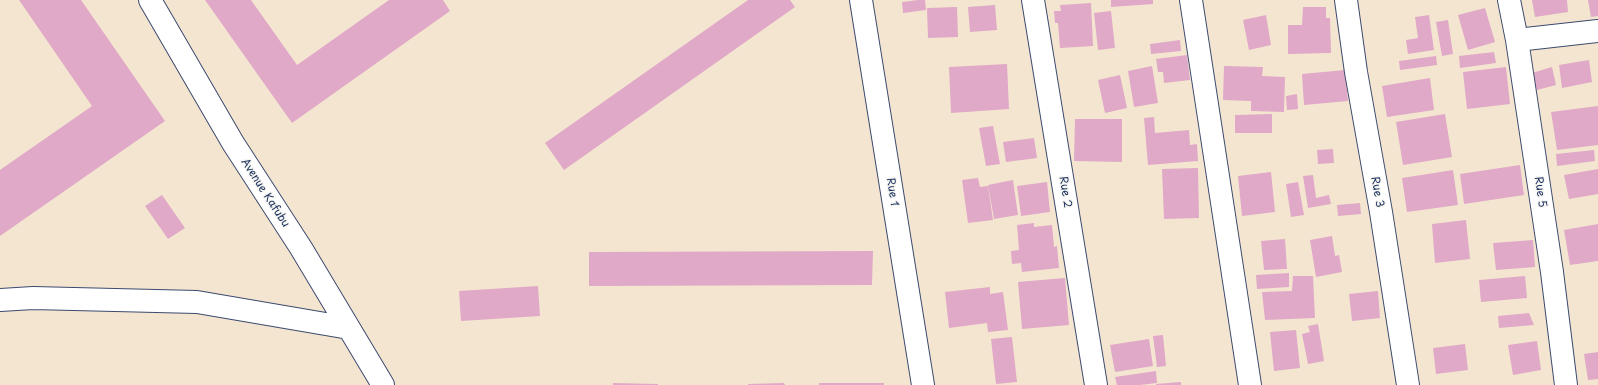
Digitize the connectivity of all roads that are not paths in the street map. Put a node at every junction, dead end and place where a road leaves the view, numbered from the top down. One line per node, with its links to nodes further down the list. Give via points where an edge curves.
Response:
1 (150, 0): 10 (street, Avenue Kafubu, via 233,143)
2 (861, 0): 12 (street, Rue 1)
3 (1033, 0): 13 (street, Rue 2)
4 (1191, 0): 14 (street)
5 (1346, 0): 15 (street, Rue 3)
6 (1509, 0): 8 (street, Rue 5)
7 (1598, 31): 8 (street)
8 (1517, 40): 16 (street, Rue 5, via 1552,272)
9 (0, 300): 10 (street, via 33,298 196,302)
10 (349, 328): 11 (street, Avenue Kafubu)
11 (383, 385)
12 (923, 385)
13 (1096, 385)
14 (1250, 385)
15 (1408, 385)
16 (1566, 385)

